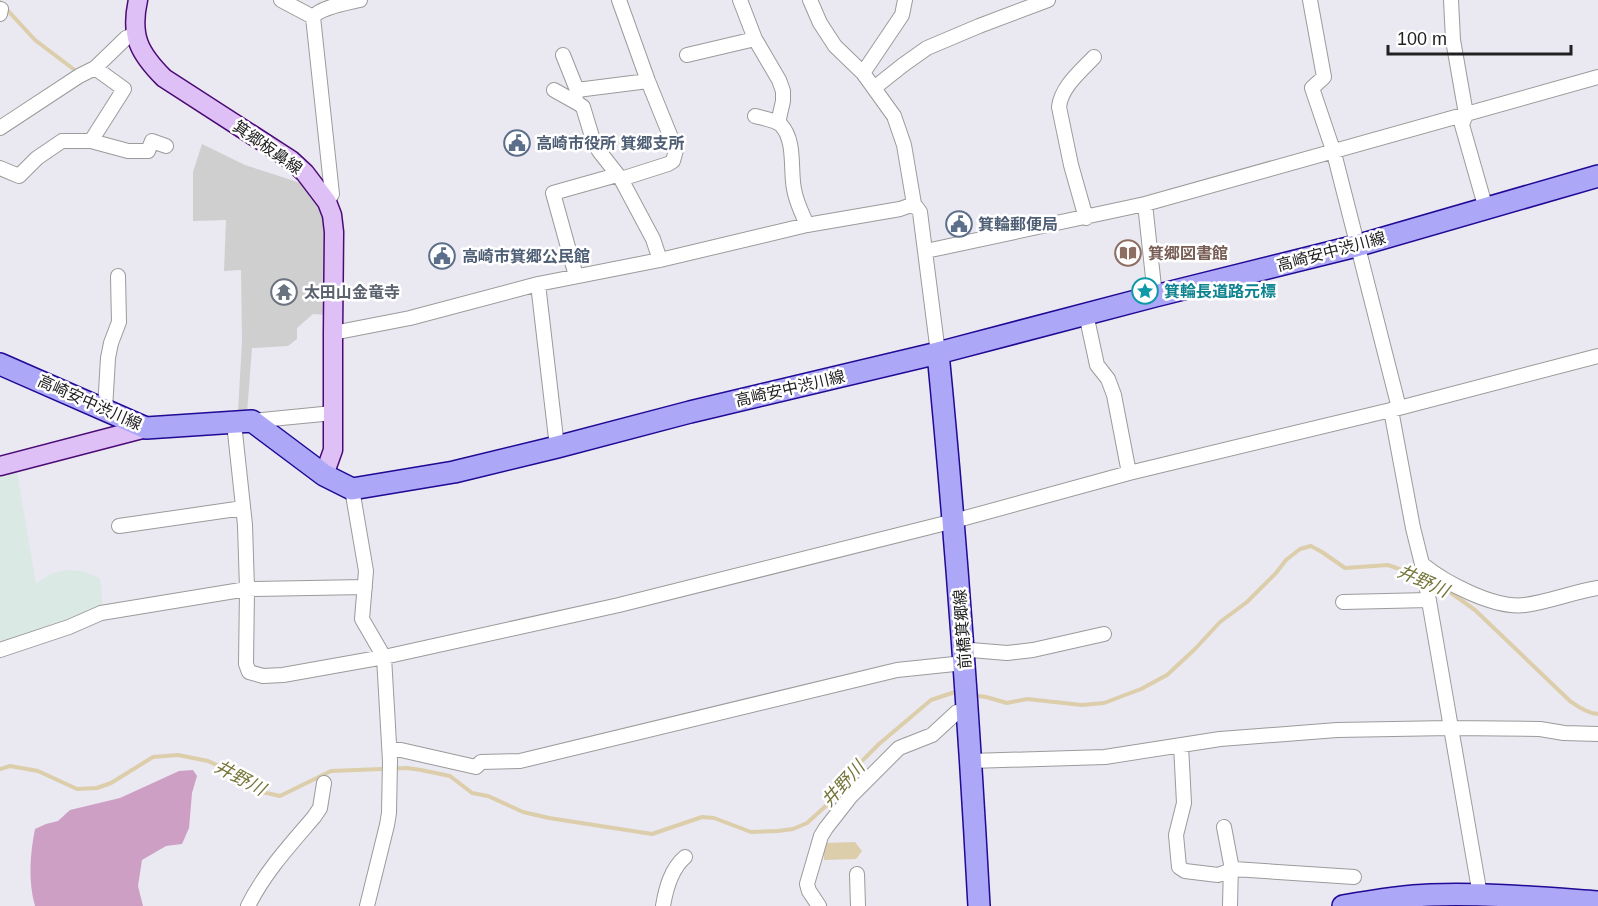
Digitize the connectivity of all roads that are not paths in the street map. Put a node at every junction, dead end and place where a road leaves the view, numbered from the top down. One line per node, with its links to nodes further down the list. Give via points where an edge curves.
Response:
1 (138, 0): 12 (main road, 箕郷板鼻線)
2 (281, 0): 11 (street)
3 (360, 0): 11 (street)
4 (619, 0): 20 (street)
5 (740, 0): 13 (street)
6 (810, 0): 18 (street, via 819,23 835,46)
7 (905, 0): 18 (street, via 902,15)
8 (1048, 0): 21 (street, via 927,48)
9 (1310, 0): 30 (street, via 1324,77 1312,87)
10 (1451, 0): 24 (street, via 1453,40)
11 (313, 17): 34 (street, via 332,194)
12 (135, 34): 17 (street); 34 (main road, 箕郷板鼻線, via 149,63 164,78 291,160)
13 (755, 39): 15 (street); 26 (street, via 783,91)
14 (563, 55): 23 (street)
15 (687, 55)
16 (1094, 57): 38 (street, via 1063,92 1059,107)
17 (95, 68): 27 (street); 28 (street, via 124,89)
18 (863, 73): 21 (street)
19 (1598, 78): 24 (street)
20 (648, 81): 23 (street); 33 (street, via 676,150 675,157 668,164)
21 (874, 88): 35 (street, via 894,116 904,145)
22 (554, 90): 23 (street)
23 (575, 96): 33 (street, via 583,107 592,140)
24 (1466, 114): 30 (street); 37 (street, via 1462,125)
25 (755, 116): 26 (street)
26 (777, 123): 39 (street, via 788,139 793,186)
27 (0, 128)
28 (91, 141): 29 (street, via 128,151 148,151 152,141); 31 (street, via 62,141 36,158 19,176)
29 (166, 146)
30 (1334, 153): 36 (street); 40 (street)
31 (0, 168)
32 (1598, 176): 37 (main road, 高崎安中渋川線)
33 (619, 177): 42 (street, via 653,239); 44 (street, via 553,193)
34 (327, 202): 48 (main road, 箕郷板鼻線, via 334,232)
35 (914, 204): 39 (street); 41 (street, via 920,212)
36 (1146, 204): 38 (street); 46 (street)
37 (1486, 209): 40 (main road, 高崎安中渋川線)
38 (1086, 218): 41 (street)
39 (807, 225): 42 (street)
40 (1356, 246): 46 (main road, 高崎安中渋川線); 52 (street)
41 (926, 252): 49 (street)
42 (660, 260): 44 (street)
43 (118, 276): 53 (street, via 119,322 108,358)
44 (576, 276): 45 (street)
45 (538, 284): 48 (street, via 410,318); 57 (street)
46 (1155, 296): 47 (main road, 高崎安中渋川線)
47 (1086, 314): 49 (main road, 高崎安中渋川線); 59 (street, via 1097,365 1114,395)
48 (333, 333): 54 (main road, 箕郷板鼻線)
49 (938, 353): 57 (main road, 高崎安中渋川線); 63 (main road, 前橋箕郷線)
50 (1598, 356): 52 (street)
51 (0, 364): 53 (main road, 高崎安中渋川線)
52 (1395, 409): 59 (street); 65 (street)
53 (105, 410): 56 (main road, 高崎安中渋川線)
54 (333, 413): 55 (street); 60 (main road, 箕郷板鼻線, via 333,450)
55 (243, 422): 56 (main road, 高崎安中渋川線); 60 (main road); 62 (street)
56 (146, 428): 58 (main road)
57 (557, 447): 61 (main road, 高崎安中渋川線, via 454,472)
58 (0, 466)
59 (1130, 473): 63 (street)
60 (324, 475): 61 (main road)
61 (352, 489): 66 (street, via 365,558)
62 (243, 508): 64 (street); 68 (street)
63 (954, 521): 72 (street); 73 (main road, 前橋箕郷線)
64 (119, 526)
65 (1425, 580): 67 (street, via 1435,575 1464,590 1510,605); 69 (street); 75 (street)
66 (365, 586): 68 (street); 72 (street, via 362,619)
67 (1598, 588)
68 (247, 589): 71 (street, via 101,613); 72 (street, via 249,672 283,675)
69 (1343, 602)
70 (1104, 634): 73 (street, via 1033,650 971,650)
71 (0, 650)
72 (384, 657): 78 (street)
73 (964, 657): 74 (main road, 前橋箕郷線); 78 (street, via 520,761 481,762 476,767 400,750)
74 (967, 699): 79 (main road, 前橋箕郷線); 92 (street, via 932,735 899,748 851,796 826,828 807,884)
75 (1450, 728): 76 (street); 77 (street, via 1337,730); 86 (street)
76 (1598, 734)
77 (1181, 745): 79 (street, via 1105,757); 83 (street, via 1184,803 1176,835 1179,867 1218,875)
78 (390, 756): 90 (street, via 387,825)
79 (971, 761): 94 (main road, 前橋箕郷線)
80 (324, 783): 89 (street, via 320,808 274,864)
81 (1224, 827): 83 (street)
82 (685, 857): 91 (street, via 671,876)
83 (1230, 871): 85 (street); 95 (street)
84 (857, 874): 93 (street)
85 (1354, 877)
86 (1480, 895): 87 (main road, via 1430,895); 88 (main road)
87 (1386, 902): 96 (main road)
88 (1598, 902)
89 (248, 906)
90 (367, 906)
91 (663, 906)
92 (819, 906)
93 (858, 906)
94 (979, 906)
95 (1230, 906)
96 (1343, 906)

